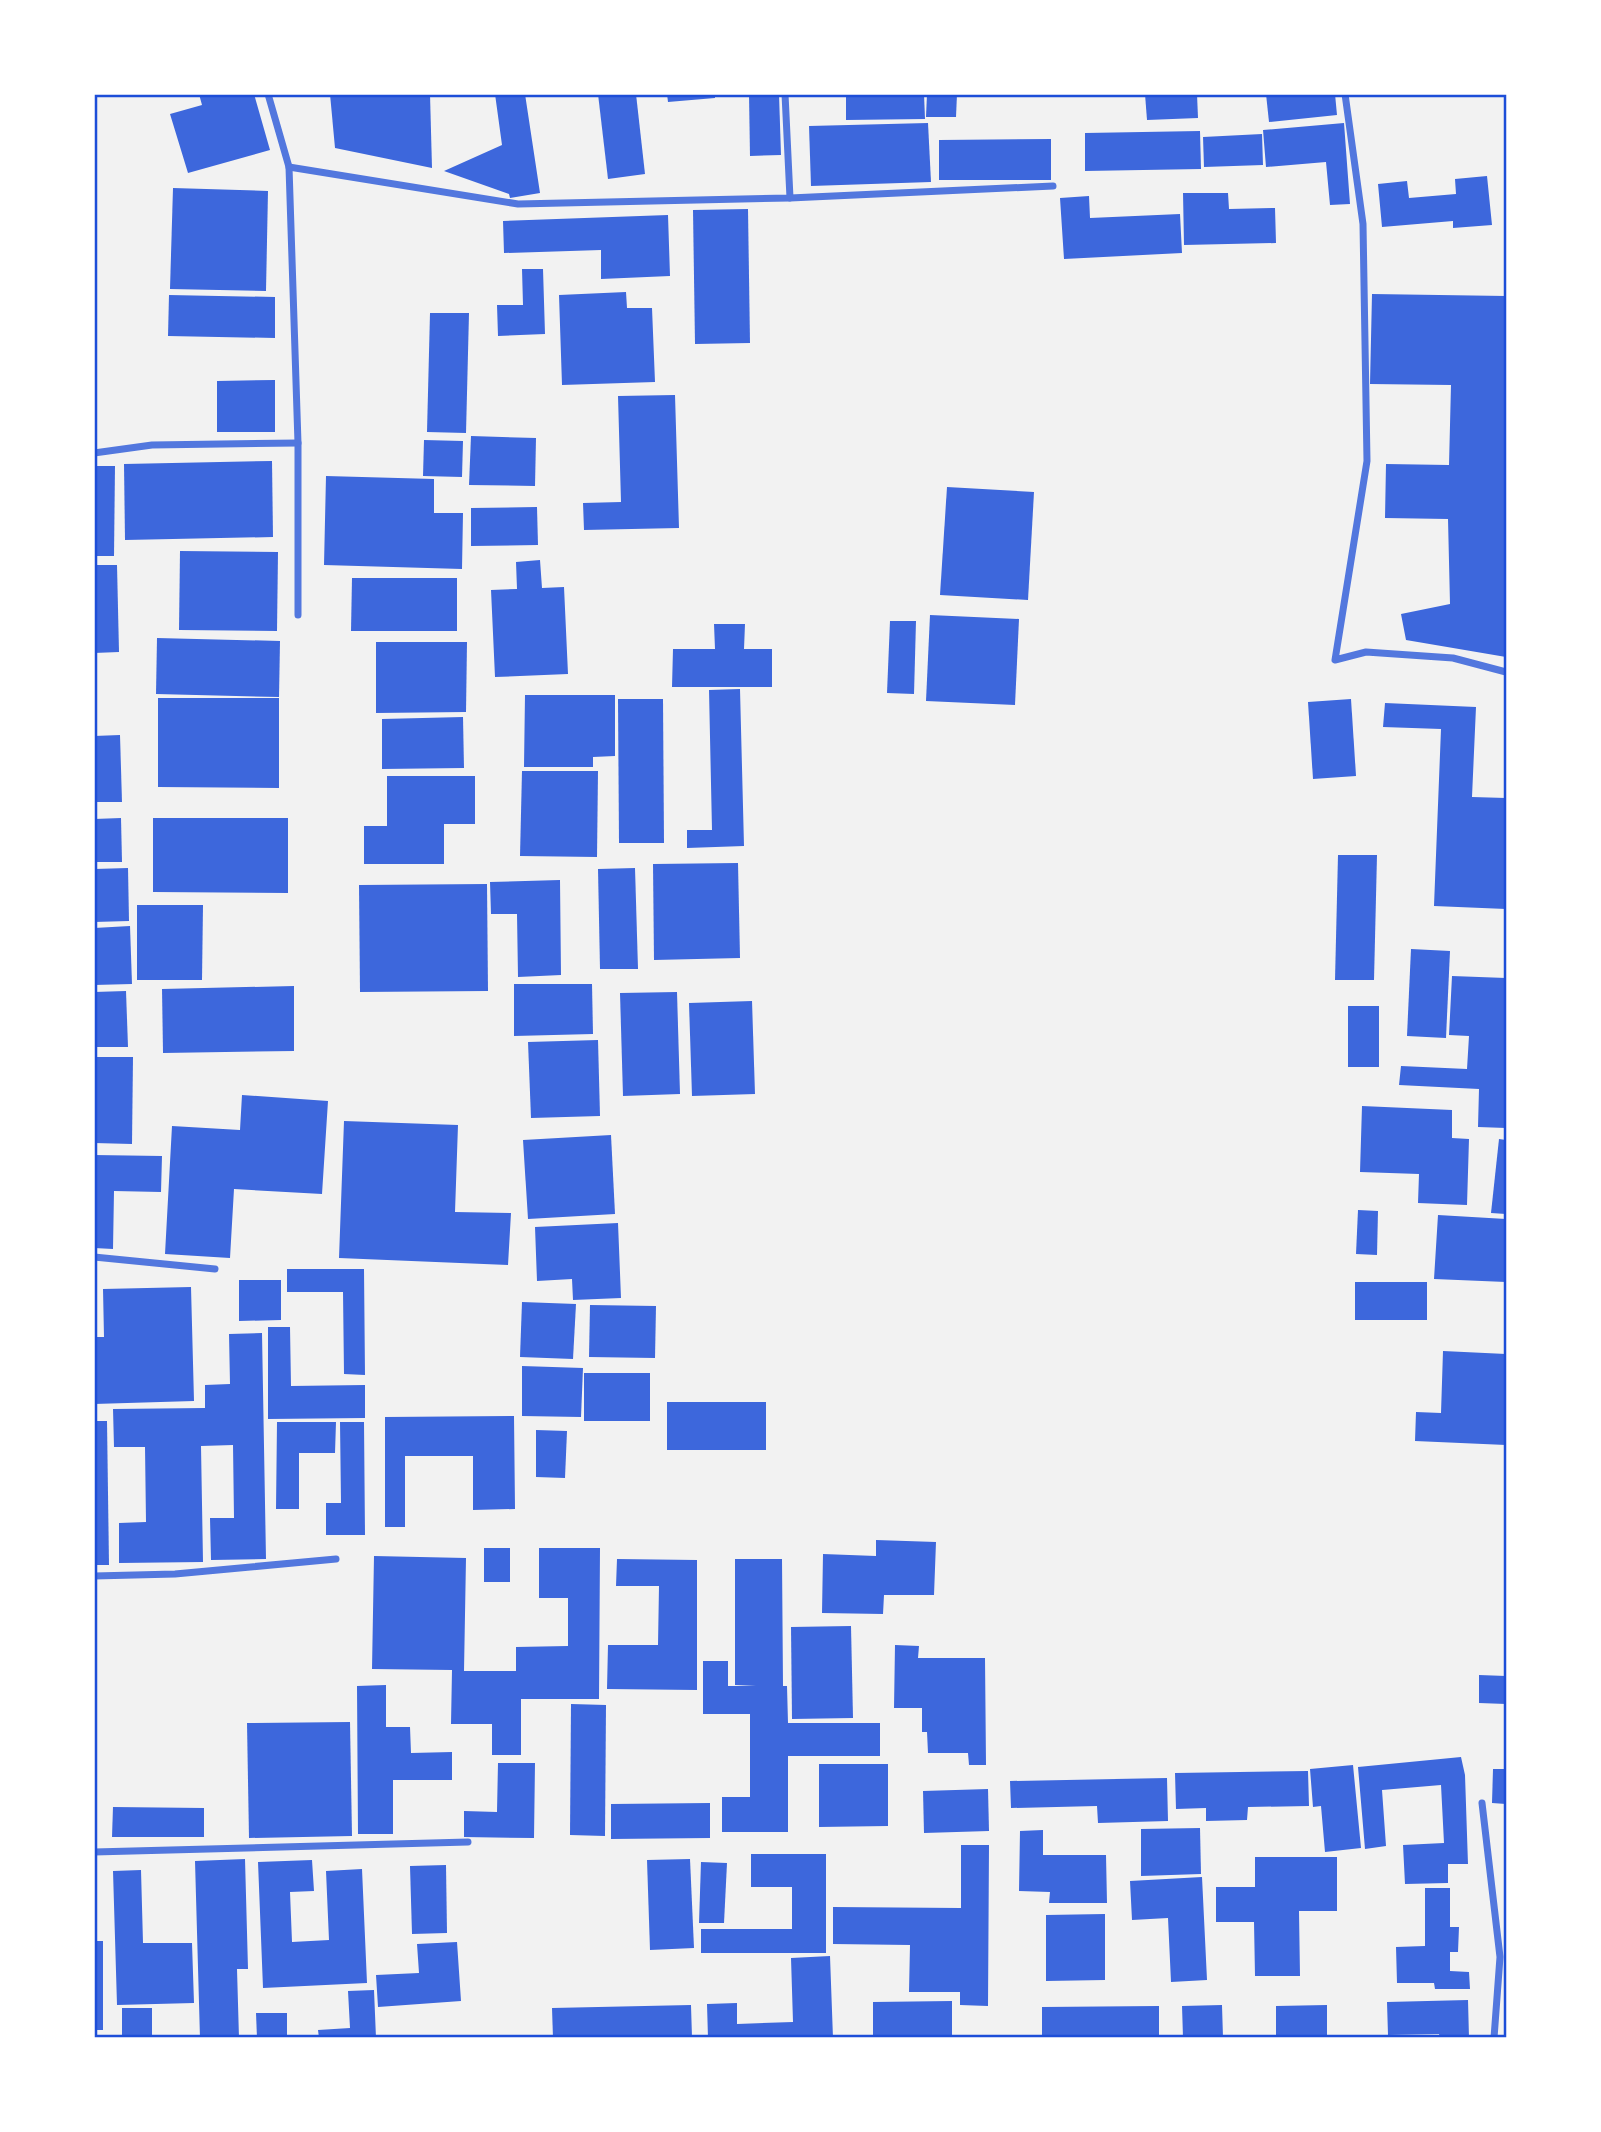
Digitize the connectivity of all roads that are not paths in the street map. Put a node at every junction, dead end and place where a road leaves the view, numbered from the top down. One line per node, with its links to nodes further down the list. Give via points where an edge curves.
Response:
1 (268, 94): 4 (street)
2 (785, 94): 6 (street)
3 (1345, 94): 10 (street, via 1363,224 1367,461 1335,660 1366,652 1453,658)
4 (289, 167): 6 (street, via 518,204); 7 (street)
5 (1053, 186): 6 (street)
6 (790, 198)
7 (298, 443): 8 (street, via 152,445); 9 (street)
8 (94, 453)
9 (298, 615)
10 (1507, 672)
11 (94, 1257): 12 (street)
12 (215, 1269)
13 (336, 1559): 14 (street, via 175,1574)
14 (94, 1576)
15 (1482, 1803): 18 (street, via 1500,1957)
16 (468, 1842): 17 (street)
17 (94, 1852)
18 (1494, 2038)

